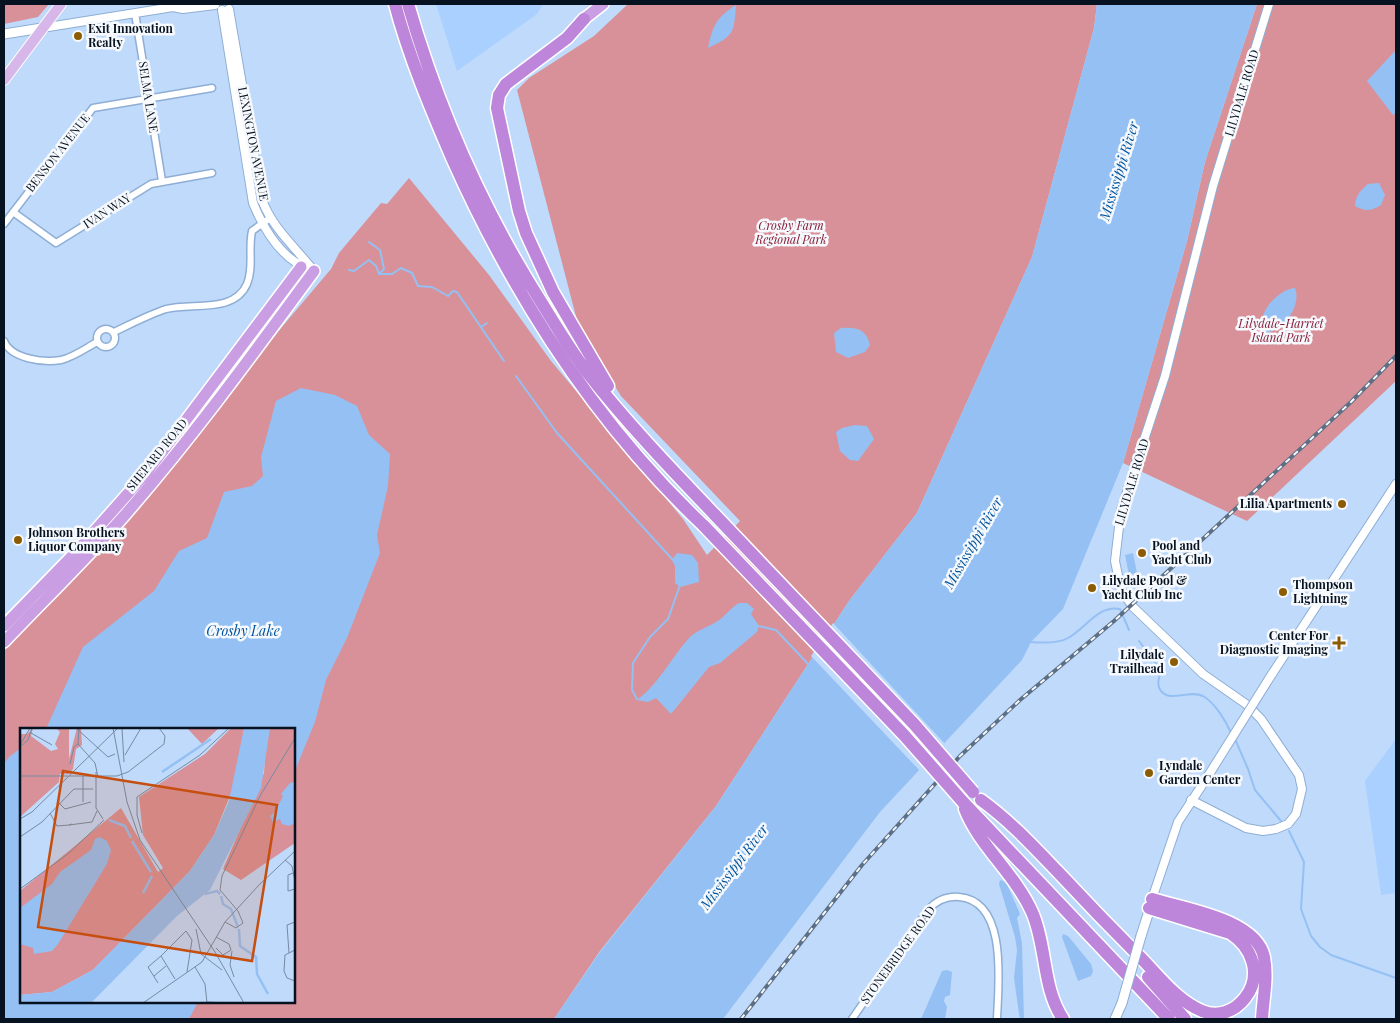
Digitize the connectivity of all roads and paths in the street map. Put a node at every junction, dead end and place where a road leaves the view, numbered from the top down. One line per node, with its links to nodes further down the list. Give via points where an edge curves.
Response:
1 (61, 4): 10 (main road)
2 (215, 4): 6 (street); 7 (street)
3 (603, 4): 9 (highway)
4 (1269, 4): 32 (street, LILYDALE ROAD, via 1213,186 1165,376 1121,510 1115,561 1121,590 1133,607 1204,674 1261,719 1299,774 1302,789 1296,814 1288,824 1263,831 1246,828)
5 (399, 5): 15 (highway, via 407,44)
6 (177, 6): 8 (street)
7 (229, 8): 19 (street, LEXINGTON AVENUE, via 258,183); 21 (street, LEXINGTON AVENUE, via 250,194)
8 (135, 14): 10 (street); 14 (street, SELMA LANE)
9 (584, 20): 27 (highway, via 567,38 506,84 498,97 497,115 526,233 553,292)
10 (42, 28): 11 (main road); 12 (main road)
11 (4, 34)
12 (4, 80)
13 (212, 88): 14 (street, BENSON AVENUE)
14 (148, 98): 17 (street, SELMA LANE); 18 (street, BENSON AVENUE, via 93,108)
15 (446, 132): 27 (highway, via 527,280 587,371); 33 (highway, bridge, via 496,246 567,366 605,420)
16 (212, 173): 17 (street, IVAN WAY)
17 (162, 181): 18 (street, IVAN WAY, via 140,190 56,243)
18 (13, 212): 20 (street, BENSON AVENUE)
19 (270, 218): 21 (street); 23 (street, LEXINGTON AVENUE)
20 (5, 221)
21 (262, 223): 22 (street, LEXINGTON AVENUE, via 278,246); 24 (street, via 252,231 250,275 237,297 225,303 168,309)
22 (301, 267): 23 (street, LEXINGTON AVENUE); 29 (highway, SHEPARD ROAD, via 146,472 83,545)
23 (314, 271): 30 (highway, SHEPARD ROAD, via 155,479 105,537)
24 (114, 332): 26 (street, via 102,329 96,336); 26 (street, via 115,338 110,346 103,347)
25 (4, 341): 26 (street, via 20,356 57,360 72,356)
26 (97, 342)
27 (628, 420): 31 (highway, bridge, via 914,724)
28 (1396, 484): 32 (street, bridge)
29 (4, 626)
30 (4, 642)
31 (977, 796): 34 (highway, via 1006,818 1187,1002 1210,1014 1230,1011 1243,1001 1252,984 1254,964 1239,939); 40 (highway)
32 (1191, 800): 34 (street, via 1168,848)
33 (963, 802): 37 (highway, via 970,822 1007,870 1032,913 1041,937 1052,997); 39 (highway)
34 (1151, 904): 38 (main road, bridge); 41 (highway, via 1230,923 1256,941 1264,956 1266,973)
35 (852, 1019): 36 (street, STONEBRIDGE ROAD, via 928,910 940,901 954,897 969,899 981,908 994,934 999,958)
36 (997, 1019)
37 (1063, 1019)
38 (1115, 1019)
39 (1169, 1019)
40 (1185, 1019)
41 (1262, 1019)

